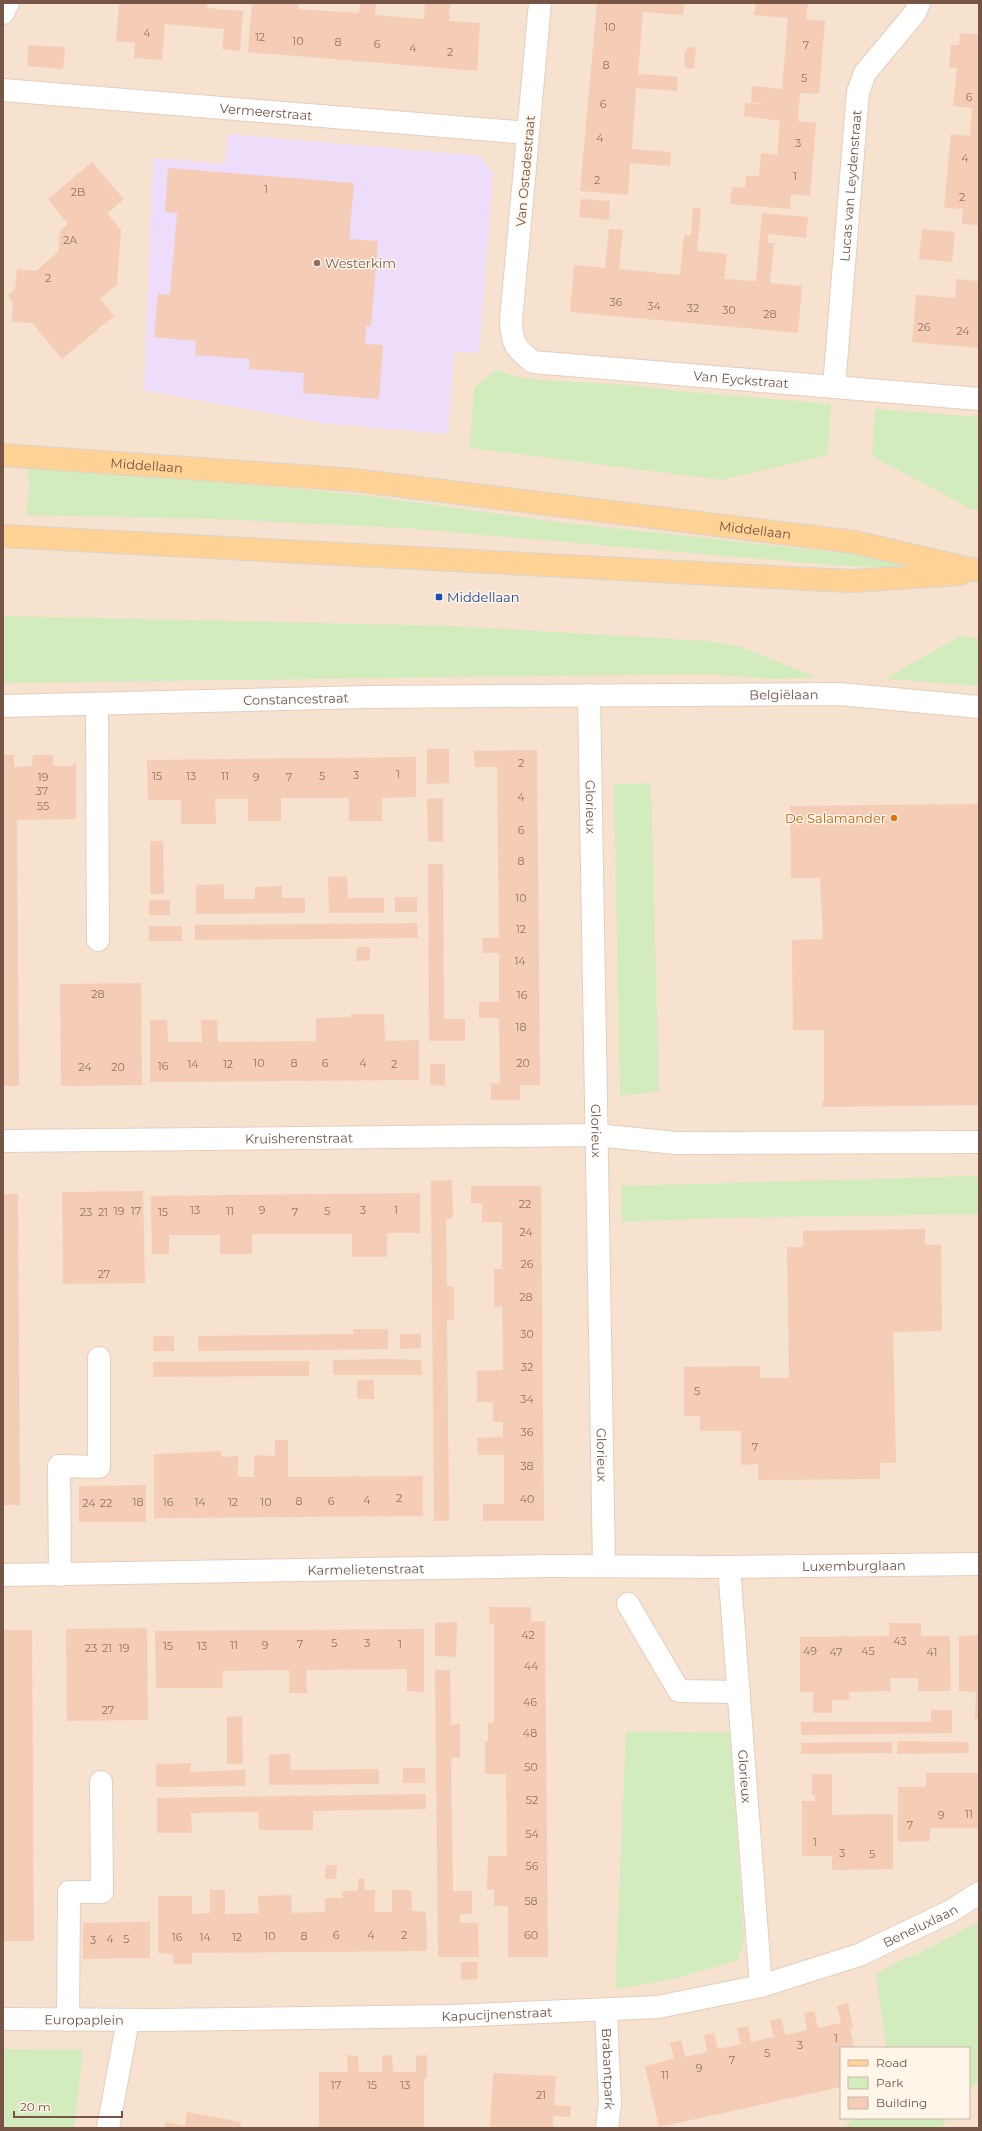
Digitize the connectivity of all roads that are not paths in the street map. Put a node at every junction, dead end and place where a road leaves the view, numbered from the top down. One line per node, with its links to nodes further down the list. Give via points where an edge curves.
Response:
1 (8, 3): 4 (street)
2 (540, 3): 6 (street, Van Ostadestraat)
3 (919, 3): 8 (street, Lucas van Leydenstraat, via 915,13 865,73 858,92)
4 (3, 13)
5 (3, 90): 6 (street, Vermeerstraat)
6 (528, 132): 7 (street, Van Ostadestraat, via 511,321)
7 (512, 340): 8 (street, Van Eyckstraat, via 520,352 533,362)
8 (834, 387): 9 (street, Van Eyckstraat)
9 (979, 400)
10 (3, 455): 12 (main road, Middellaan, via 362,481 854,542)
11 (3, 536): 12 (main road, Middellaan, via 827,580)
12 (979, 572)
13 (589, 695): 14 (street, Constancestraat); 16 (street, Belgiëlaan, via 840,694); 18 (street, Glorieux)
14 (97, 704): 15 (street, Constancestraat); 17 (street)
15 (3, 706)
16 (979, 707)
17 (98, 940)
18 (596, 1135): 19 (street, Kruisherenstraat); 20 (street, Kruisherenstraat, via 676,1143); 23 (street, Glorieux)
19 (3, 1140)
20 (979, 1142)
21 (99, 1358): 26 (street, via 99,1467 59,1466)
22 (979, 1564): 24 (street, Luxemburglaan)
23 (604, 1566): 24 (street, Karmelietenstraat); 26 (street, Karmelietenstraat)
24 (729, 1567): 28 (street, Glorieux)
25 (3, 1575): 26 (street, Karmelietenstraat)
26 (60, 1575)
27 (628, 1604): 28 (street, via 679,1691)
28 (739, 1692): 32 (street, Glorieux)
29 (101, 1782): 35 (street, via 102,1892 69,1892)
30 (979, 1893): 31 (street, Beneluxlaan, via 951,1911)
31 (859, 1955): 32 (street, Kapucijnenstraat)
32 (761, 1986): 33 (street, Kapucijnenstraat, via 658,2007)
33 (606, 2010): 36 (street, Kapucijnenstraat, via 450,2016); 38 (street, Brabantpark, via 610,2103)
34 (3, 2019): 35 (street, Europaplein)
35 (68, 2020): 36 (street, Europaplein)
36 (128, 2020): 37 (street, Europaplein)
37 (108, 2128)
38 (607, 2128)

